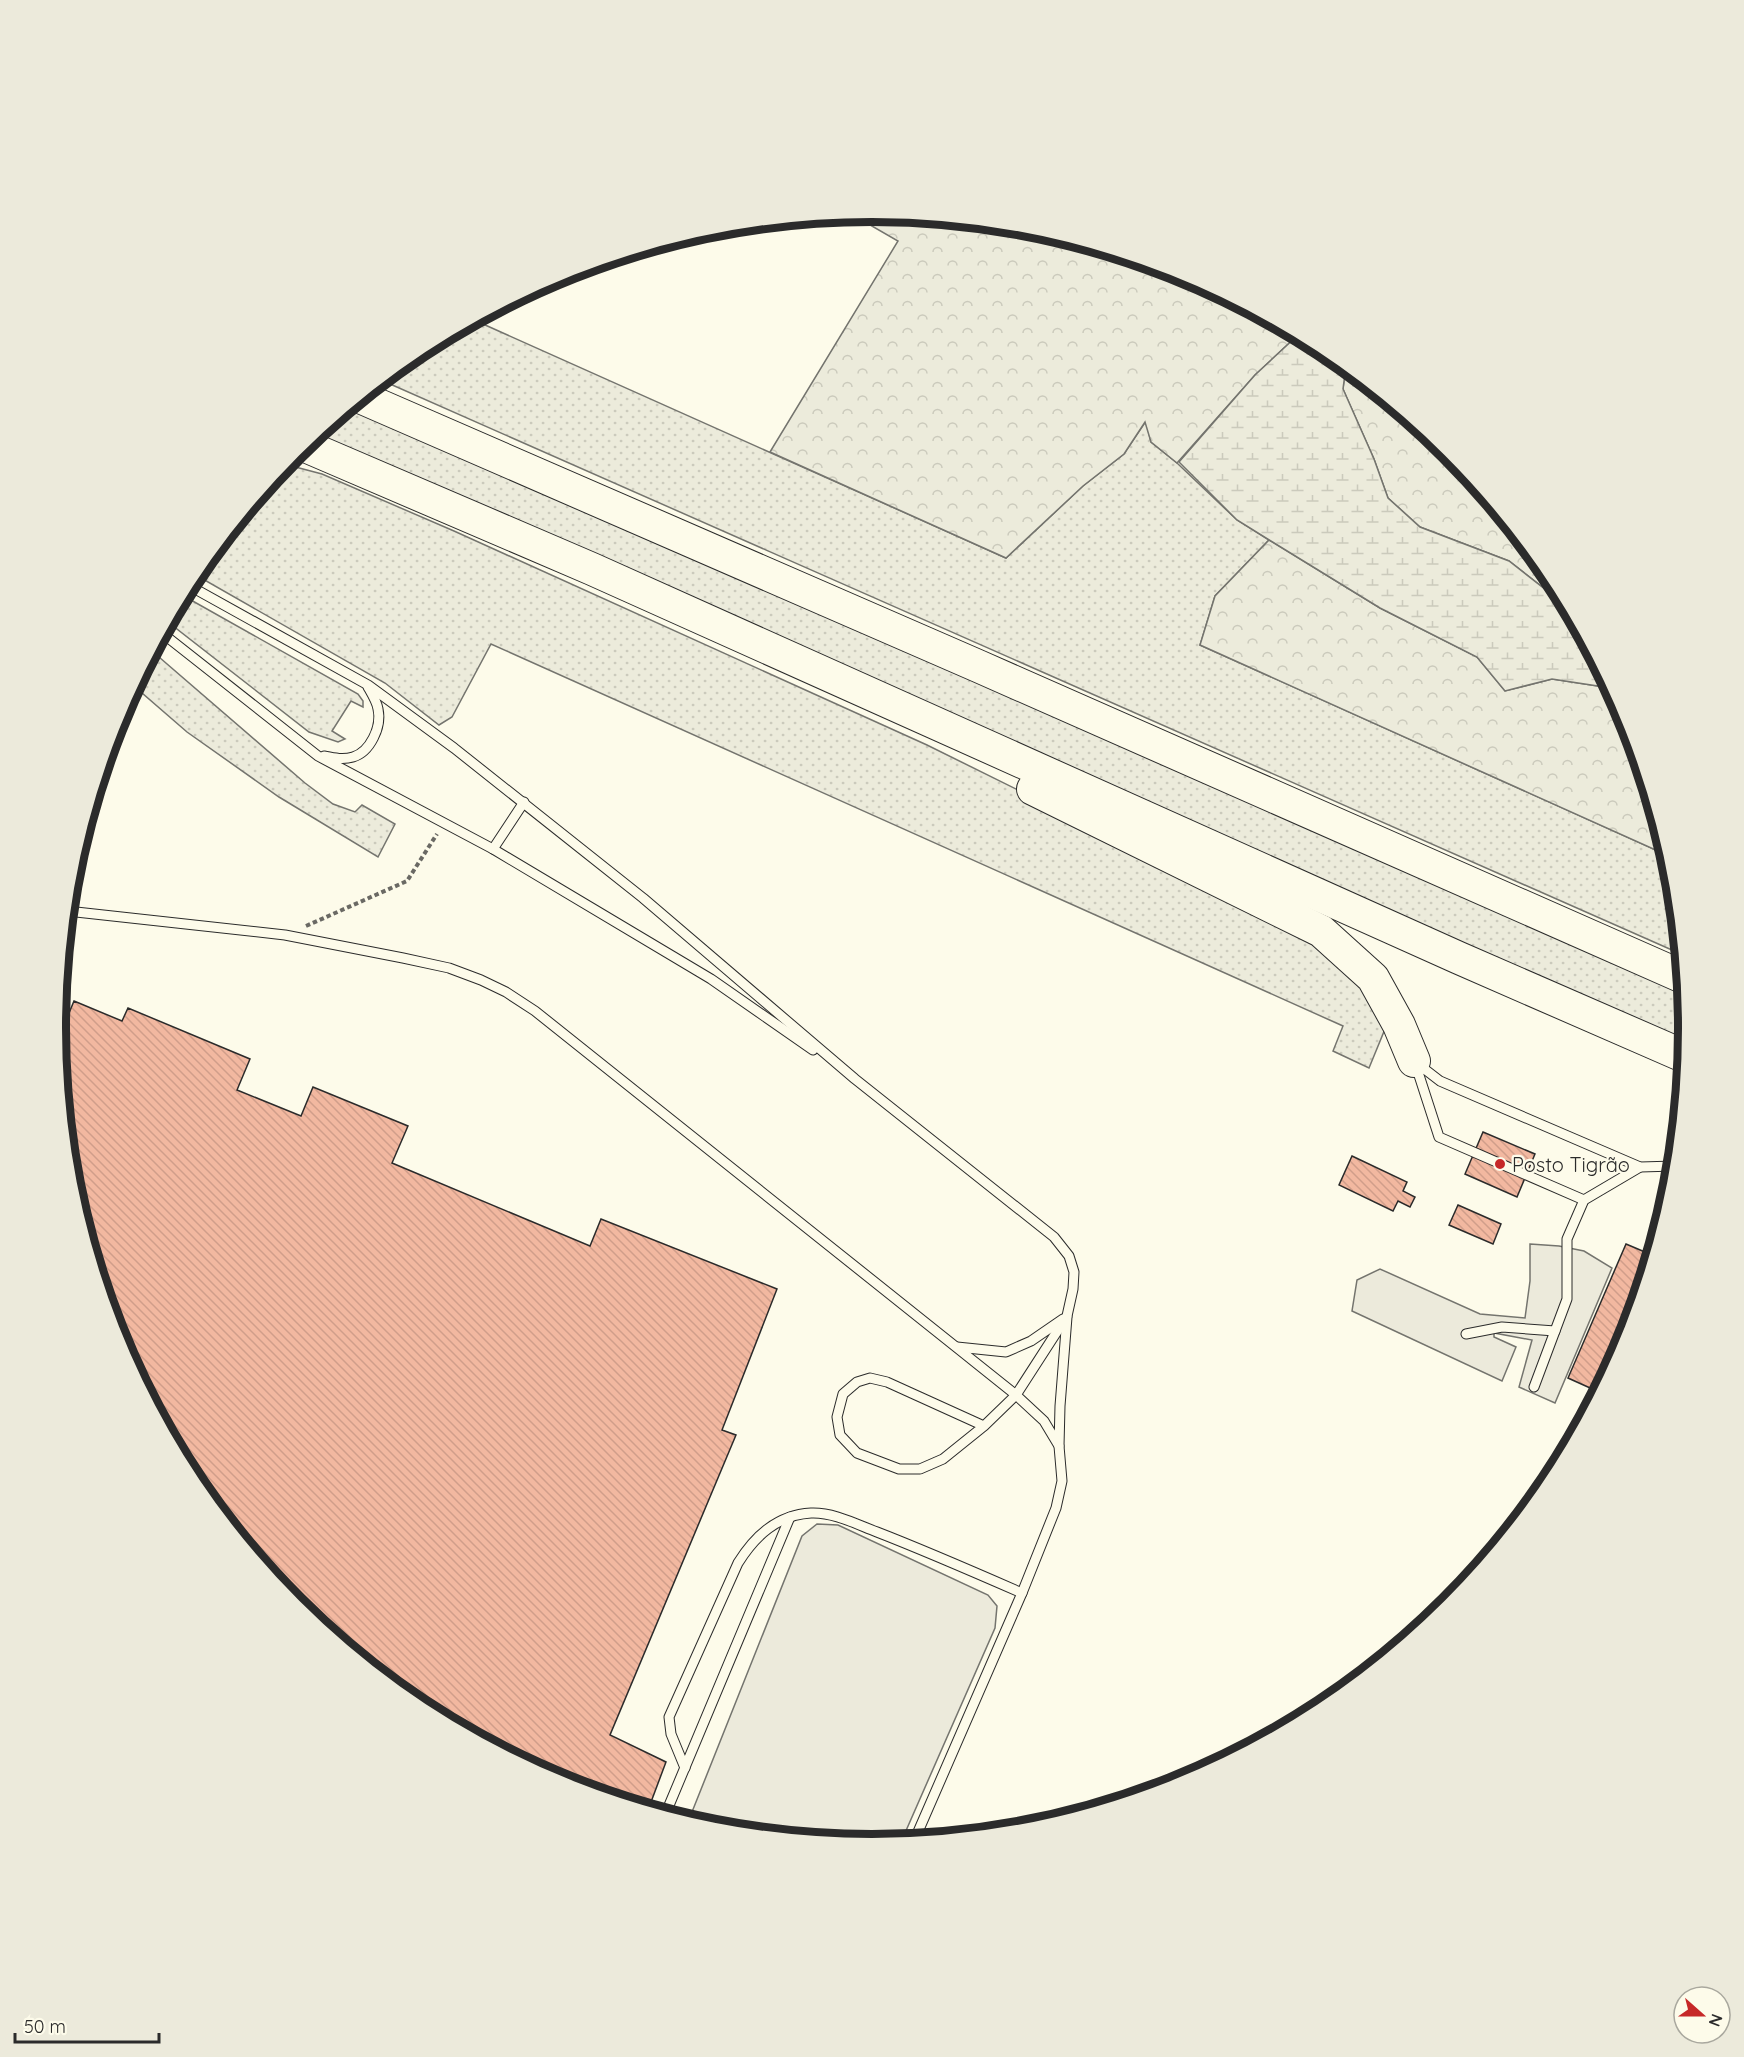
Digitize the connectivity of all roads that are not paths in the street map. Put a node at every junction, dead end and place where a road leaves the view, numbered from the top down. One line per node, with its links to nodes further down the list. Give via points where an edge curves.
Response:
1 (368, 400): 11 (highway)
2 (309, 452): 3 (highway, via 385,480)
3 (592, 569): 12 (highway); 13 (highway, via 706,638 955,751 1321,931 1373,978)
4 (196, 590): 6 (lane)
5 (167, 637): 7 (lane)
6 (368, 686): 7 (lane, via 379,716 369,746 342,759); 8 (lane)
7 (318, 756): 9 (lane)
8 (524, 802): 9 (lane); 14 (lane)
9 (494, 849): 14 (lane, via 711,980)
10 (75, 912): 21 (lane, via 285,934 449,968 506,992 535,1011)
11 (1676, 974)
12 (1677, 1053)
13 (1414, 1061): 16 (lane, via 1440,1081); 17 (lane, via 1439,1137)
14 (855, 1079): 18 (lane, via 1054,1237 1069,1256 1074,1272)
15 (1666, 1166): 16 (lane)
16 (1640, 1167): 17 (lane)
17 (1584, 1200): 19 (lane, via 1568,1239 1567,1299)
18 (1067, 1316): 21 (lane, via 1031,1341 1006,1352); 23 (lane); 25 (lane)
19 (1555, 1331): 20 (lane, via 1502,1327); 22 (lane)
20 (1466, 1334)
21 (956, 1347): 23 (lane)
22 (1534, 1387)
23 (1016, 1395): 24 (lane); 25 (lane, via 1044,1421)
24 (984, 1426): 24 (lane, via 870,1378 857,1382 843,1394 837,1417 840,1435 856,1452 899,1469 920,1469 943,1459)
25 (1059, 1446): 27 (lane, via 1062,1481 1056,1508)
26 (790, 1517): 27 (lane, via 829,1514); 28 (lane); 28 (lane, via 752,1542 738,1563 669,1716 671,1734)
27 (1022, 1593): 30 (lane)
28 (685, 1768): 29 (lane)
29 (668, 1808)
30 (917, 1833)

